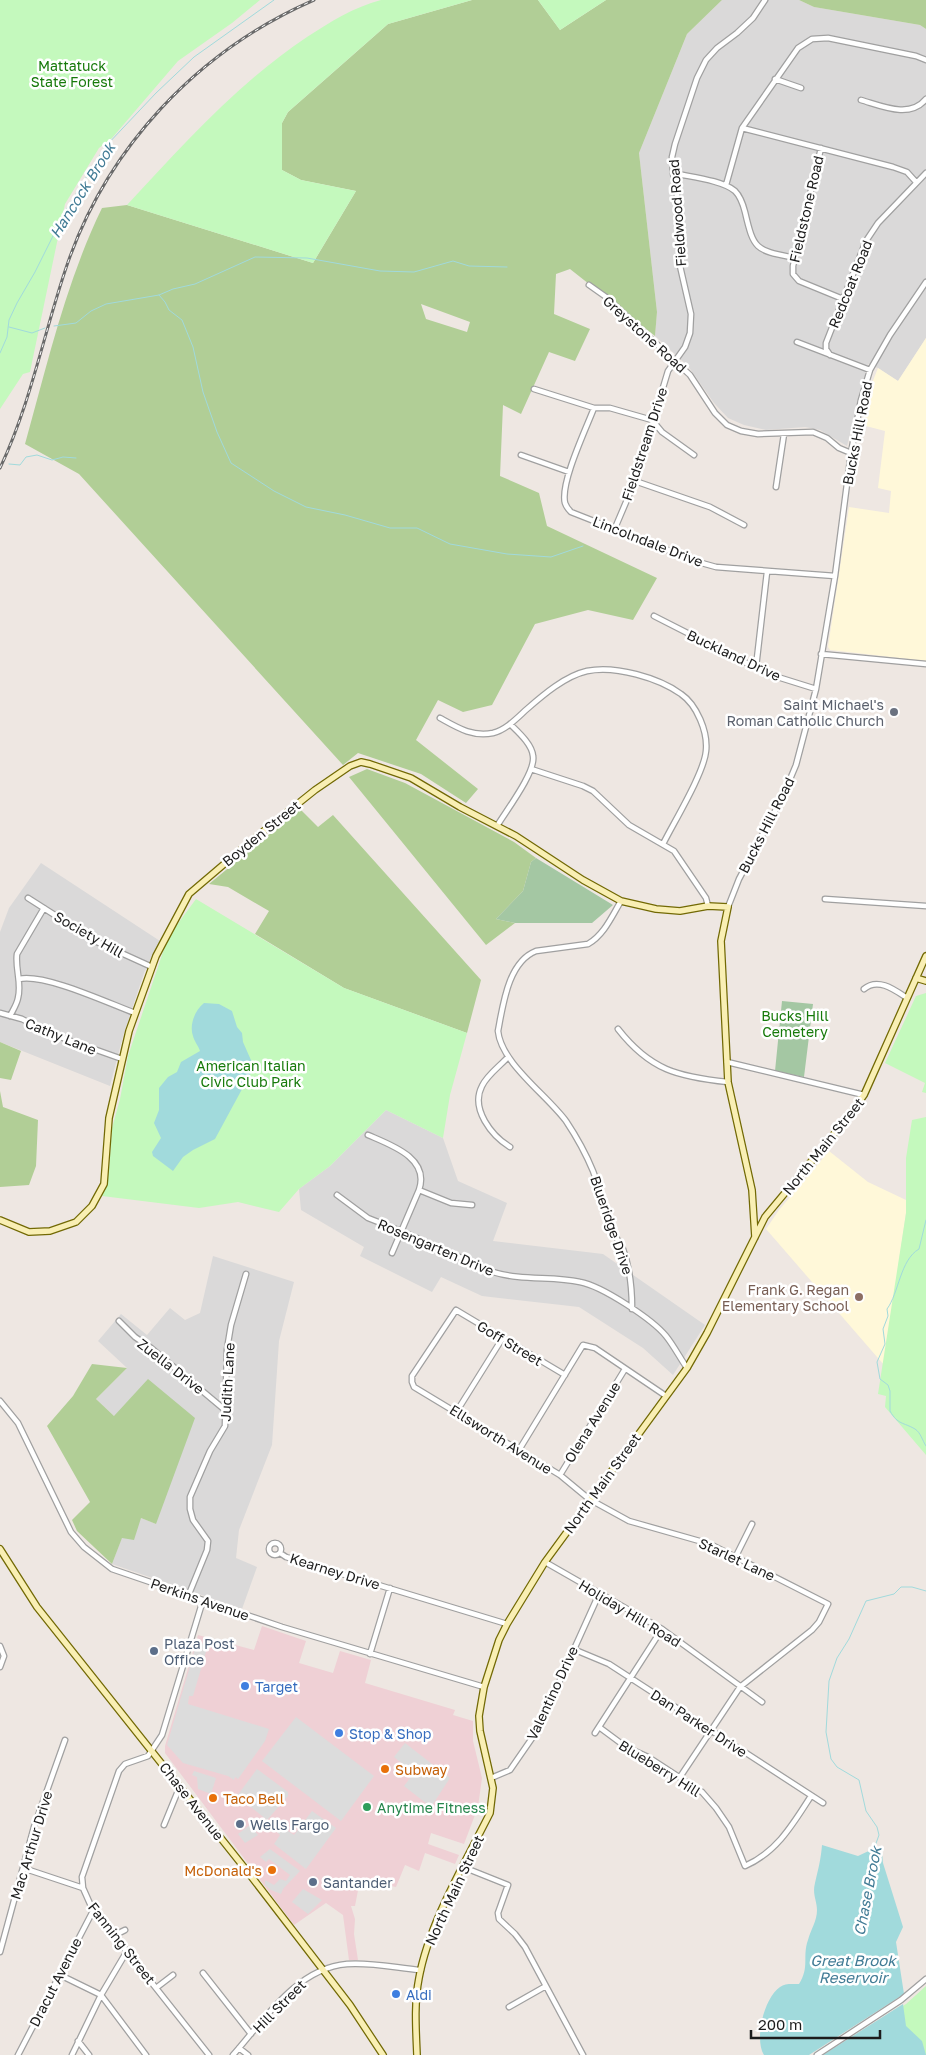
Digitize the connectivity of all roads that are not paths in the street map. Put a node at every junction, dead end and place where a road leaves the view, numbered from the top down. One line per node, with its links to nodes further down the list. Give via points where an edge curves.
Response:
1 (766, 0): 9 (street, Fieldwood Road, via 753,18 706,60 675,144)
2 (926, 60): 3 (street, via 828,38 812,40 798,48)
3 (775, 79): 4 (street); 7 (street)
4 (801, 88)
5 (926, 98): 6 (street, via 912,110)
6 (861, 100)
7 (742, 128): 8 (street); 12 (street)
8 (820, 148): 11 (street, via 893,167 907,172); 13 (street, Fieldstone Road)
9 (673, 173): 12 (street); 19 (street, Fieldwood Road, via 680,266 691,314 685,347)
10 (926, 173): 11 (street, Redcoat Road)
11 (916, 182): 16 (street, Redcoat Road, via 878,222 866,241)
12 (726, 185): 13 (street, via 743,201 756,246 765,252)
13 (795, 258): 16 (street, Fieldstone Road, via 792,274 799,281)
14 (926, 282): 20 (street, Bucks Hill Road)
15 (589, 285): 19 (street, Greystone Road)
16 (843, 299): 18 (street, Redcoat Road, via 826,343)
17 (797, 342): 18 (street)
18 (830, 355): 20 (street)
19 (674, 361): 23 (street, Fieldstream Drive); 24 (street, Greystone Road, via 690,375 714,413 727,425 758,434)
20 (870, 370): 25 (street, Bucks Hill Road)
21 (534, 389): 22 (street)
22 (594, 408): 23 (street, via 610,408); 28 (street, Lincolndale Drive)
23 (652, 420): 27 (street, via 662,432); 29 (street, Fieldstream Drive)
24 (784, 434): 25 (street, Greystone Road, via 813,432); 30 (street)
25 (851, 454): 34 (street, Bucks Hill Road)
26 (521, 455): 28 (street)
27 (694, 455)
28 (569, 472): 32 (street, Lincolndale Drive, via 564,491 565,504 571,512)
29 (635, 481): 31 (street, via 710,507); 32 (street, Fieldstream Drive)
30 (776, 488)
31 (744, 524)
32 (615, 528): 33 (street, Lincolndale Drive, via 698,562)
33 (767, 572): 34 (street, Lincolndale Drive); 38 (street)
34 (835, 576): 36 (street, Bucks Hill Road)
35 (654, 616): 38 (street, Buckland Drive)
36 (821, 654): 37 (street); 39 (street, Bucks Hill Road)
37 (926, 664)
38 (756, 668): 39 (street, Buckland Drive)
39 (816, 689): 50 (street, Bucks Hill Road, via 796,765)
40 (440, 718): 41 (street, via 478,735 496,732)
41 (510, 724): 42 (street, via 527,742 534,756); 44 (street, via 564,681 587,671 613,670 638,675 682,694 695,709 705,731 706,751 701,769)
42 (531, 769): 43 (street); 44 (street, via 593,791 629,824)
43 (497, 826): 47 (main road, Boyden Street); 53 (main road, Boyden Street, via 410,778 361,762 350,766 315,790 197,886 185,901)
44 (663, 844): 48 (street, via 680,858)
45 (28, 898): 51 (street, Society Hill)
46 (825, 899): 49 (street)
47 (621, 901): 48 (main road, Boyden Street, via 680,911); 63 (street, Blueridge Drive, via 594,941 580,947 536,951 528,954 514,968 498,1032)
48 (708, 906): 50 (main road, Boyden Street)
49 (926, 906)
50 (728, 907): 65 (main road, Bucks Hill Road, via 722,942)
51 (44, 908): 53 (street, Society Hill, via 97,942); 55 (street, via 17,954)
52 (926, 956): 54 (main road, North Main Street)
53 (152, 967): 59 (main road, Boyden Street)
54 (916, 978): 56 (main road); 58 (main road, North Main Street)
55 (19, 980): 59 (street, via 47,981); 61 (street, via 18,999)
56 (926, 981)
57 (864, 989): 58 (street, via 874,984 883,985)
58 (907, 998): 67 (main road, North Main Street)
59 (135, 1012): 64 (main road, Boyden Street)
60 (0, 1013): 61 (street, Cathy Lane)
61 (10, 1016): 64 (street, Cathy Lane)
62 (618, 1028): 66 (street, via 626,1040 668,1071)
63 (508, 1057): 69 (street, via 482,1085 479,1108 498,1140); 78 (street, Blueridge Drive, via 565,1120 581,1145 610,1226 627,1260)
64 (122, 1059): 73 (main road, Boyden Street, via 107,1130 104,1184 92,1206 76,1222 50,1231 29,1232)
65 (727, 1062): 66 (main road, Bucks Hill Road); 67 (street)
66 (728, 1082): 75 (main road, Bucks Hill Road, via 752,1190)
67 (864, 1094): 75 (main road, North Main Street, via 765,1217)
68 (368, 1135): 70 (street, via 400,1149 414,1160 421,1174)
69 (510, 1147)
70 (419, 1190): 72 (street, via 451,1203); 74 (street)
71 (337, 1195): 74 (street, Rosengarten Drive, via 368,1218)
72 (472, 1205)
73 (0, 1220)
74 (402, 1231): 76 (street); 78 (street, Rosengarten Drive, via 507,1277 580,1282)
75 (755, 1236): 81 (main road, North Main Street, via 708,1333)
76 (392, 1253)
77 (246, 1274): 87 (street, Judith Lane, via 227,1349)
78 (632, 1308): 81 (street, Rosengarten Drive, via 666,1336)
79 (119, 1321): 87 (street, Zuella Drive, via 134,1338 151,1348)
80 (502, 1339): 83 (street, Goff Street); 84 (street, Goff Street, via 456,1310 412,1376); 88 (street)
81 (687, 1368): 85 (main road, North Main Street)
82 (625, 1369): 83 (street, via 595,1348 583,1345); 85 (street); 90 (street, Olena Avenue)
83 (565, 1375): 89 (street)
84 (412, 1382): 88 (street, Ellsworth Avenue, via 414,1387)
85 (666, 1396): 91 (main road, North Main Street)
86 (0, 1401): 98 (street, Perkins Avenue, via 18,1423 63,1517 84,1547 112,1569)
87 (225, 1410): 98 (street, Judith Lane, via 225,1426 190,1497 193,1520 208,1541)
88 (457, 1411): 89 (street, Ellsworth Avenue)
89 (518, 1450): 90 (street, Ellsworth Avenue)
90 (560, 1475): 91 (street, Ellsworth Avenue)
91 (589, 1499): 95 (street, Starlet Lane, via 629,1521 710,1544); 96 (main road, North Main Street)
92 (752, 1524): 95 (street)
93 (0, 1549): 115 (main road, Chase Avenue, via 40,1612)
94 (280, 1552): 97 (street, Kearney Drive, via 286,1557)
95 (736, 1556): 109 (street, Starlet Lane, via 828,1604 812,1630)
96 (545, 1562): 99 (street, Holiday Hill Road); 101 (main road, North Main Street)
97 (390, 1588): 101 (street, Kearney Drive); 105 (street)
98 (189, 1594): 100 (street, Perkins Avenue)
99 (599, 1594): 102 (street, Holiday Hill Road); 104 (street, Valentino Drive)
100 (203, 1600): 105 (street, Perkins Avenue); 115 (street, via 164,1730)
101 (507, 1624): 108 (main road, North Main Street)
102 (662, 1628): 107 (street); 109 (street, Holiday Hill Road)
103 (0, 1646): 106 (street, via 4,1656)
104 (573, 1649): 107 (street, Dan Parker Drive, via 609,1664); 117 (street, Valentino Drive, via 537,1731 510,1770)
105 (370, 1654): 108 (street, Perkins Avenue)
106 (0, 1667)
107 (630, 1678): 111 (street); 112 (street, Dan Parker Drive)
108 (484, 1687): 117 (main road, North Main Street, via 479,1718)
109 (740, 1687): 110 (street, Holiday Hill Road); 112 (street)
110 (762, 1702)
111 (599, 1728): 113 (street); 116 (street, Blueberry Hill, via 626,1748)
112 (710, 1731): 116 (street); 119 (street, Dan Parker Drive)
113 (595, 1733)
114 (65, 1740): 123 (street, Mac Arthur Drive)
115 (152, 1752): 118 (main road, Chase Avenue); 124 (street, Fanning Street, via 143,1759 125,1764 119,1771 84,1869)
116 (680, 1777): 119 (street, Blueberry Hill, via 702,1792 716,1808 729,1827 745,1866 775,1847)
117 (491, 1778): 122 (main road, North Main Street, via 490,1813)
118 (180, 1786): 121 (street); 130 (main road, Chase Avenue)
119 (811, 1796): 120 (street, Dan Parker Drive)
120 (823, 1803)
121 (164, 1826)
122 (463, 1867): 131 (main road, North Main Street); 136 (street, via 508,1885 498,1919 523,1943)
123 (23, 1868): 124 (street); 129 (street, Mac Arthur Drive)
124 (83, 1888): 125 (street, Fanning Street)
125 (94, 1909): 127 (street, Fanning Street); 133 (street, Dracut Avenue)
126 (125, 1930): 127 (street)
127 (115, 1935): 128 (street, Fanning Street)
128 (127, 1951): 137 (street, Fanning Street); 138 (street)
129 (0, 1952)
130 (323, 1970): 131 (street, Hill Street, via 358,1964); 140 (street, Hill Street, via 292,1989); 150 (main road, Chase Avenue)
131 (420, 1970): 151 (main road, North Main Street)
132 (203, 1973): 140 (street)
133 (58, 1974): 138 (street); 143 (street, Dracut Avenue)
134 (173, 1975): 137 (street)
135 (926, 1979): 153 (street, via 901,2000)
136 (546, 1986): 139 (street); 152 (street)
137 (156, 1988): 147 (street, Fanning Street)
138 (100, 1995): 141 (street); 146 (street)
139 (509, 2007)
140 (251, 2034): 142 (street, Hill Street)
141 (78, 2041): 144 (street); 145 (street)
142 (239, 2048): 148 (street, Hill Street); 149 (street)
143 (18, 2055)
144 (72, 2055)
145 (89, 2055)
146 (146, 2055)
147 (209, 2055)
148 (233, 2055)
149 (248, 2055)
150 (383, 2055)
151 (417, 2055)
152 (583, 2055)
153 (817, 2055)

